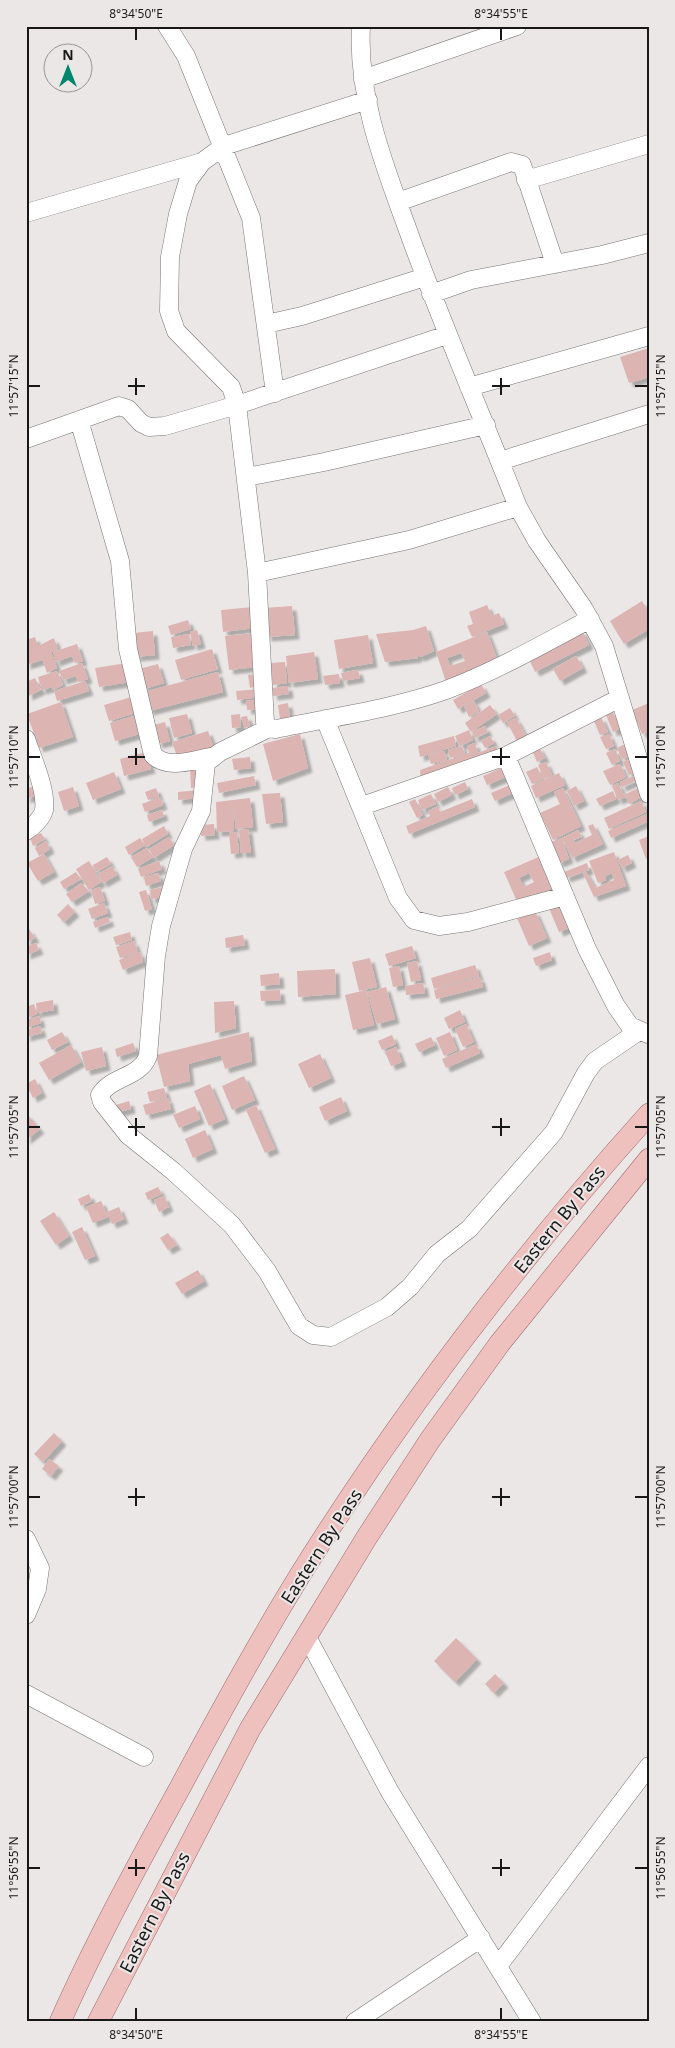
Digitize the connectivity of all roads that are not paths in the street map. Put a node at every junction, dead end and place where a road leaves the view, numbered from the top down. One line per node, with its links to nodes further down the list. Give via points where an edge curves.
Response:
1 (167, 26): 7 (street, via 186,56)
2 (361, 26): 4 (street)
3 (517, 26): 4 (street)
4 (364, 79): 5 (street)
5 (368, 100): 7 (street); 10 (street, via 375,134)
6 (649, 144): 9 (street)
7 (224, 146): 8 (street); 16 (street, via 251,218)
8 (202, 162): 11 (street); 21 (street, via 188,181 178,214 170,257 169,311 176,331 231,387)
9 (526, 180): 10 (street, via 522,165 512,162); 13 (street)
10 (398, 202): 14 (street)
11 (26, 213)
12 (649, 243): 13 (street)
13 (554, 264): 15 (street, via 471,280)
14 (425, 277): 15 (street); 16 (street, via 302,316)
15 (431, 294): 17 (street)
16 (266, 324): 20 (street)
17 (448, 335): 19 (street); 20 (street)
18 (649, 336): 19 (street)
19 (469, 387): 24 (street)
20 (275, 393): 21 (street)
21 (237, 406): 23 (street, via 157,428 141,422 128,409 119,406); 27 (street)
22 (649, 414): 26 (street)
23 (79, 420): 25 (street); 36 (street, via 120,561 128,649 153,755 159,761 172,764)
24 (486, 425): 26 (street); 27 (street)
25 (26, 439)
26 (500, 461): 28 (street)
27 (247, 477): 29 (street)
28 (518, 507): 29 (street, via 409,540); 30 (street)
29 (257, 573): 33 (street, via 265,722)
30 (590, 619): 31 (street, via 604,646); 32 (street, via 484,674 445,690)
31 (620, 698): 35 (street); 37 (street)
32 (325, 719): 33 (street); 38 (street)
33 (269, 728): 36 (street)
34 (26, 739): 39 (street, via 43,793 44,811)
35 (506, 756): 38 (street); 40 (street)
36 (211, 757): 41 (street, via 206,763 201,811 183,849 161,926 148,1056 145,1064 104,1088 100,1095 128,1135 232,1225 267,1271 299,1326 313,1335 331,1337 345,1331 387,1307 410,1287 437,1254 469,1229 541,1150 595,1061)
37 (649, 794)
38 (362, 806): 40 (street, via 398,898 414,920 439,926 468,922)
39 (26, 831)
40 (564, 896): 41 (street, via 616,1006 630,1026)
41 (644, 1033)
42 (649, 1114): 52 (main road, Eastern By Pass, via 604,1164 474,1324 312,1556 149,1844)
43 (649, 1159): 46 (main road, Eastern By Pass, via 500,1343 430,1440)
44 (26, 1539): 45 (street, via 40,1568 37,1589)
45 (26, 1615)
46 (306, 1635): 50 (street, via 390,1792); 53 (main road, Eastern By Pass, via 250,1729)
47 (26, 1694): 48 (street)
48 (144, 1758)
49 (649, 1766): 51 (street)
50 (481, 1938): 51 (street); 54 (street)
51 (498, 1966): 55 (street)
52 (60, 2022)
53 (98, 2022)
54 (354, 2022)
55 (532, 2022)

